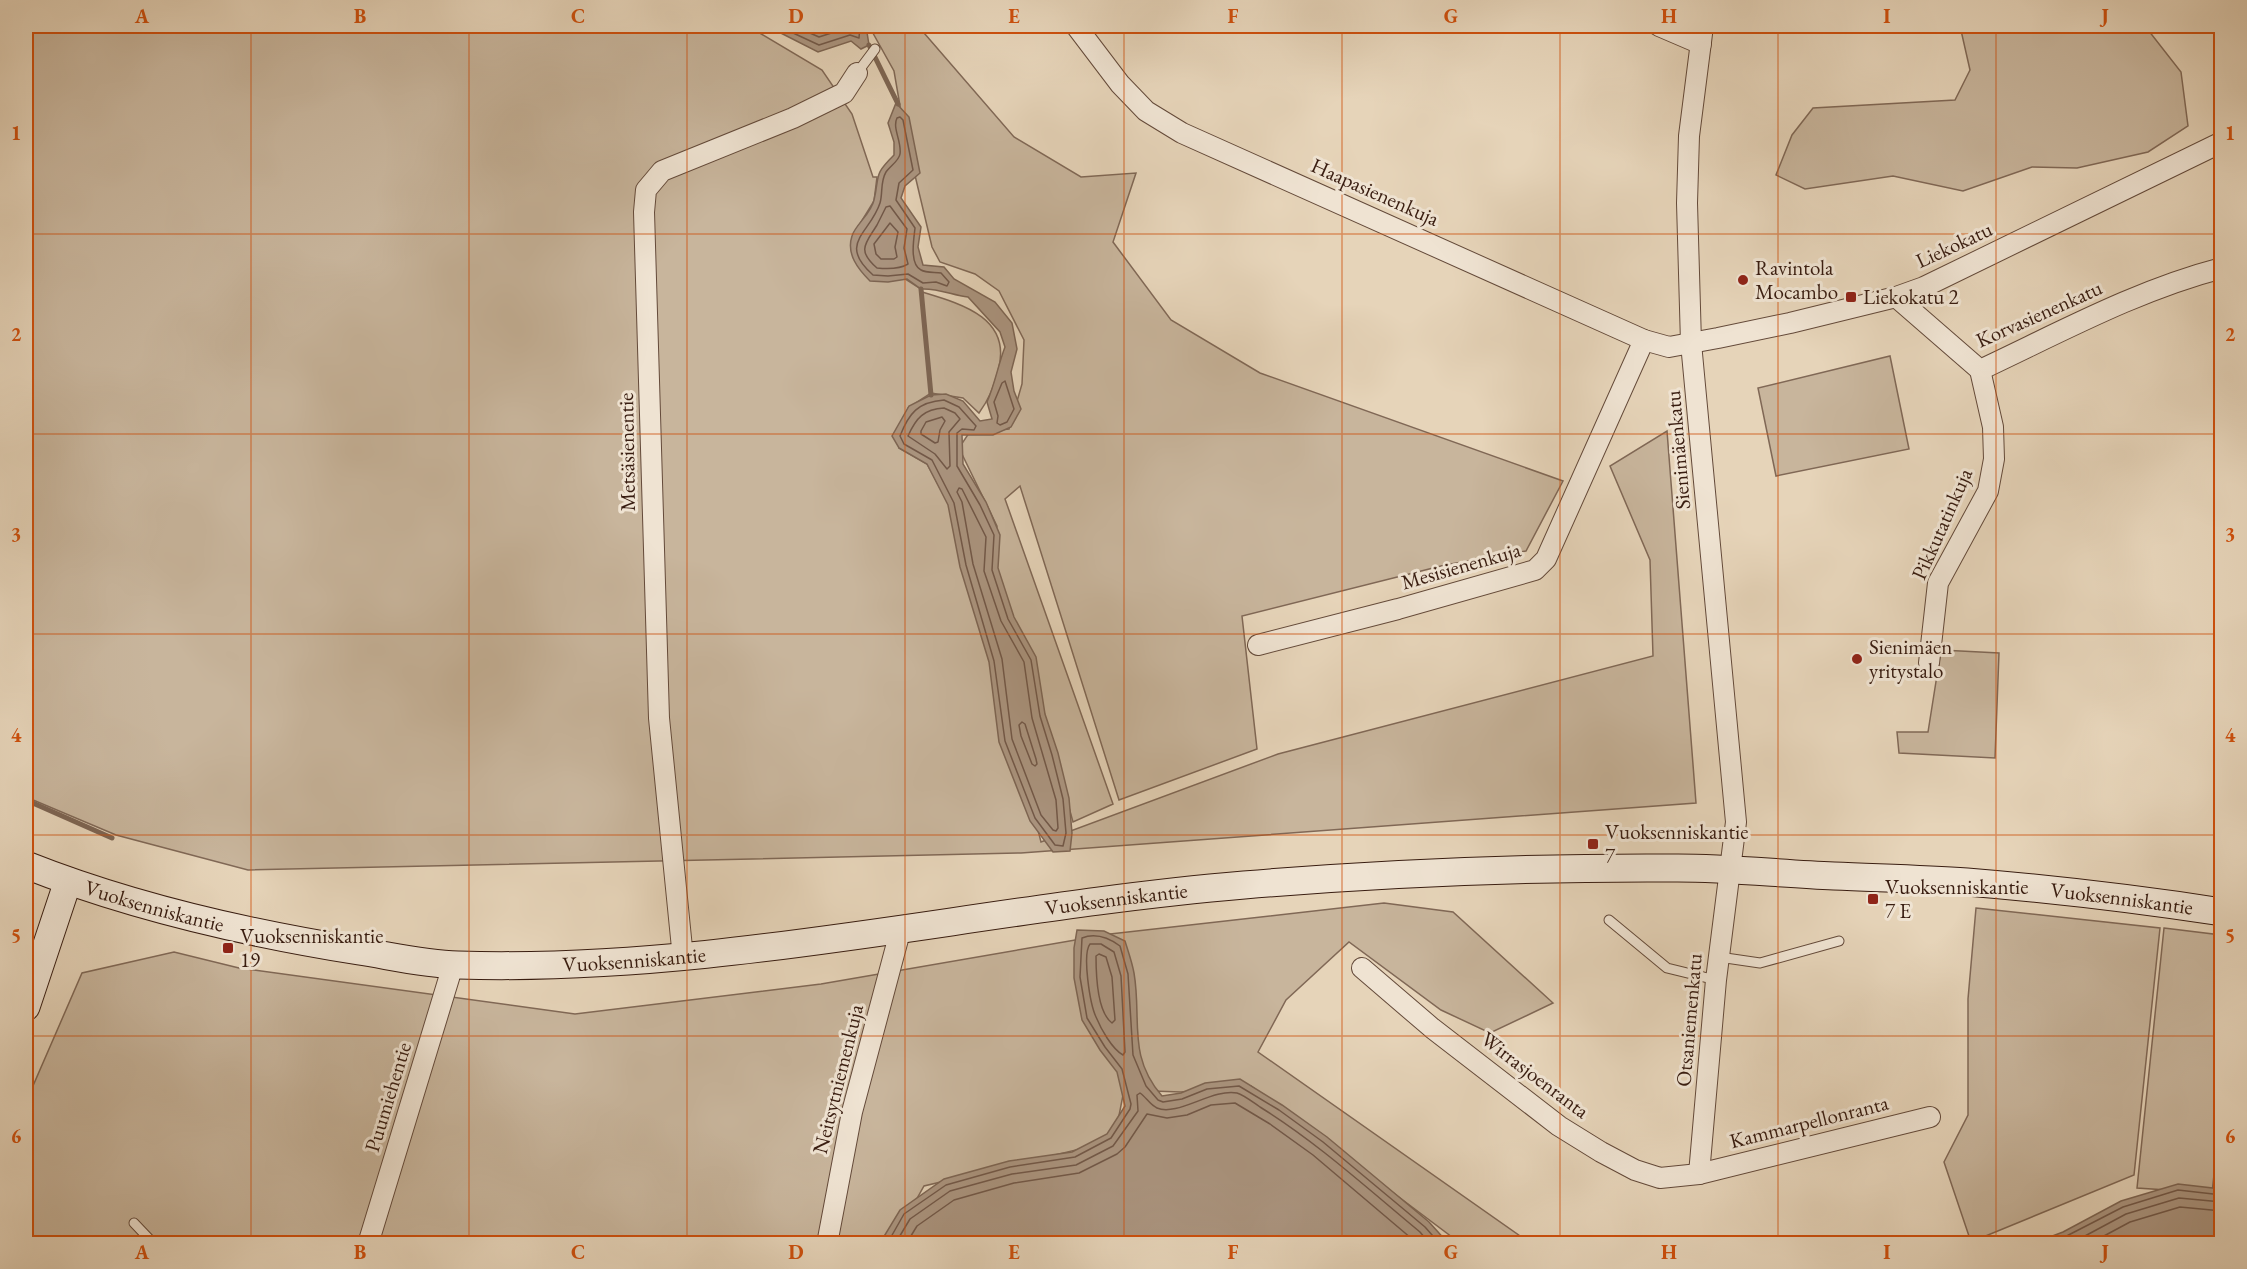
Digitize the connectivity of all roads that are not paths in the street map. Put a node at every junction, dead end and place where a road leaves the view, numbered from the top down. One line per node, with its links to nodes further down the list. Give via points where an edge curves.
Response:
1 (1076, 26): 9 (street, Haapasienenkuja, via 1146,111 1182,133)
2 (1659, 26): 3 (street)
3 (1702, 35): 10 (street, Sienimäenkatu, via 1688,146)
4 (875, 49): 5 (lane)
5 (857, 73): 22 (street, Metsäsienentie, via 844,93 662,171 646,190 659,718)
6 (2222, 142): 8 (street, Liekokatu)
7 (2222, 268): 11 (street, Korvasienenkatu, via 2135,297)
8 (1896, 297): 10 (street, Liekokatu); 11 (street, Korvasienenkatu)
9 (1644, 340): 10 (street, Haapasienenkuja, via 1669,347); 12 (street, Mesisienenkuja, via 1546,559 1535,570)
10 (1691, 343): 15 (street, Sienimäenkatu, via 1736,822)
11 (1980, 370): 13 (street, Pikkutatinkuja, via 1993,427 1994,459 1988,490 1938,583)
12 (1258, 645)
13 (1929, 663)
14 (26, 865): 16 (street, Vuoksenniskantie)
15 (1729, 870): 17 (street, Vuoksenniskantie, via 1967,882); 19 (street, Vuoksenniskantie, via 1548,869 1240,885 1066,904); 21 (street, Otsaniemenkatu)
16 (68, 881): 23 (street, Vuoksenniskantie, via 290,940); 26 (street)
17 (2222, 912)
18 (1609, 920): 25 (lane, via 1667,969)
19 (902, 928): 22 (street, Vuoksenniskantie); 32 (street, Neitsytniemenkuja, via 852,1112)
20 (1839, 941): 21 (lane, via 1760,963)
21 (1719, 957): 25 (street, Otsaniemenkatu)
22 (683, 958): 23 (street, Vuoksenniskantie, via 620,963)
23 (453, 965): 31 (street, Puumiehentie)
24 (1362, 968): 28 (street, Wirrasjoenranta, via 1510,1089 1601,1152 1660,1178)
25 (1716, 980): 28 (street, Otsaniemenkatu)
26 (26, 1007)
27 (1930, 1117): 28 (street, Kammarpellonranta)
28 (1699, 1174)
29 (134, 1223): 30 (lane)
30 (154, 1244)
31 (368, 1244)
32 (826, 1244)

